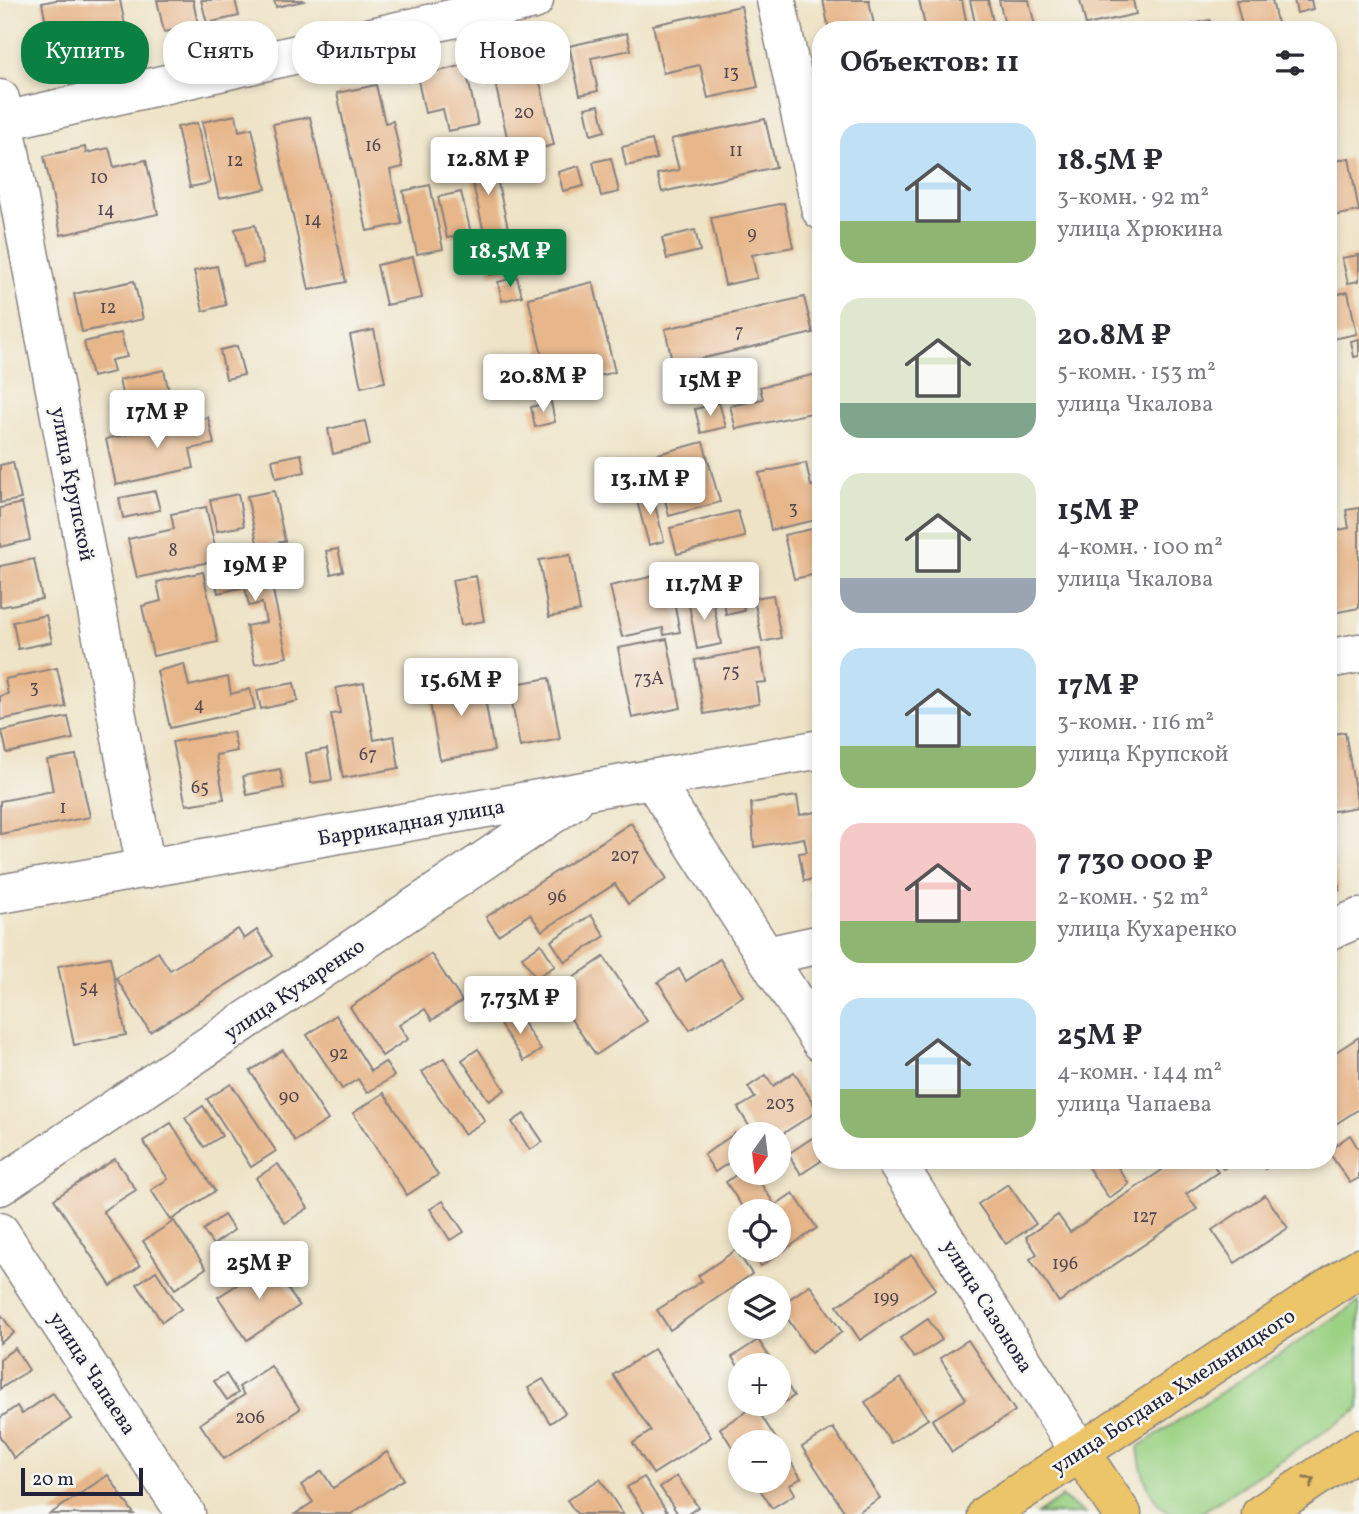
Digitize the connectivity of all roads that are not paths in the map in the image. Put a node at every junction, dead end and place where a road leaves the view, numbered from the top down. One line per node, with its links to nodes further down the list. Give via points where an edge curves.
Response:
1 (534, 0): 3 (street)
2 (776, 0): 4 (street)
3 (1, 114): 10 (street, улица Крупской)
4 (812, 168)
5 (1359, 653): 6 (street)
6 (1337, 657)
7 (812, 751): 8 (street, Баррикадная улица)
8 (652, 779): 9 (street, Баррикадная улица); 15 (street)
9 (588, 791): 10 (street, Баррикадная улица); 18 (street, улица Кухаренко)
10 (146, 869): 11 (street, Баррикадная улица)
11 (0, 894)
12 (1359, 918): 13 (street)
13 (1337, 927)
14 (812, 946): 15 (street)
15 (766, 956): 16 (street)
16 (812, 1028)
17 (901, 1169): 22 (street, улица Сазонова)
18 (0, 1186)
19 (0, 1232): 23 (street, улица Чапаева)
20 (1359, 1268): 22 (main road, улица Богдана Хмельницкого)
21 (1359, 1449): 26 (main road, one-way to 21)
22 (1080, 1452): 24 (main road, улица Богдана Хмельницкого); 25 (main road)
23 (176, 1510)
24 (987, 1514)
25 (1122, 1514)
26 (1261, 1514)

